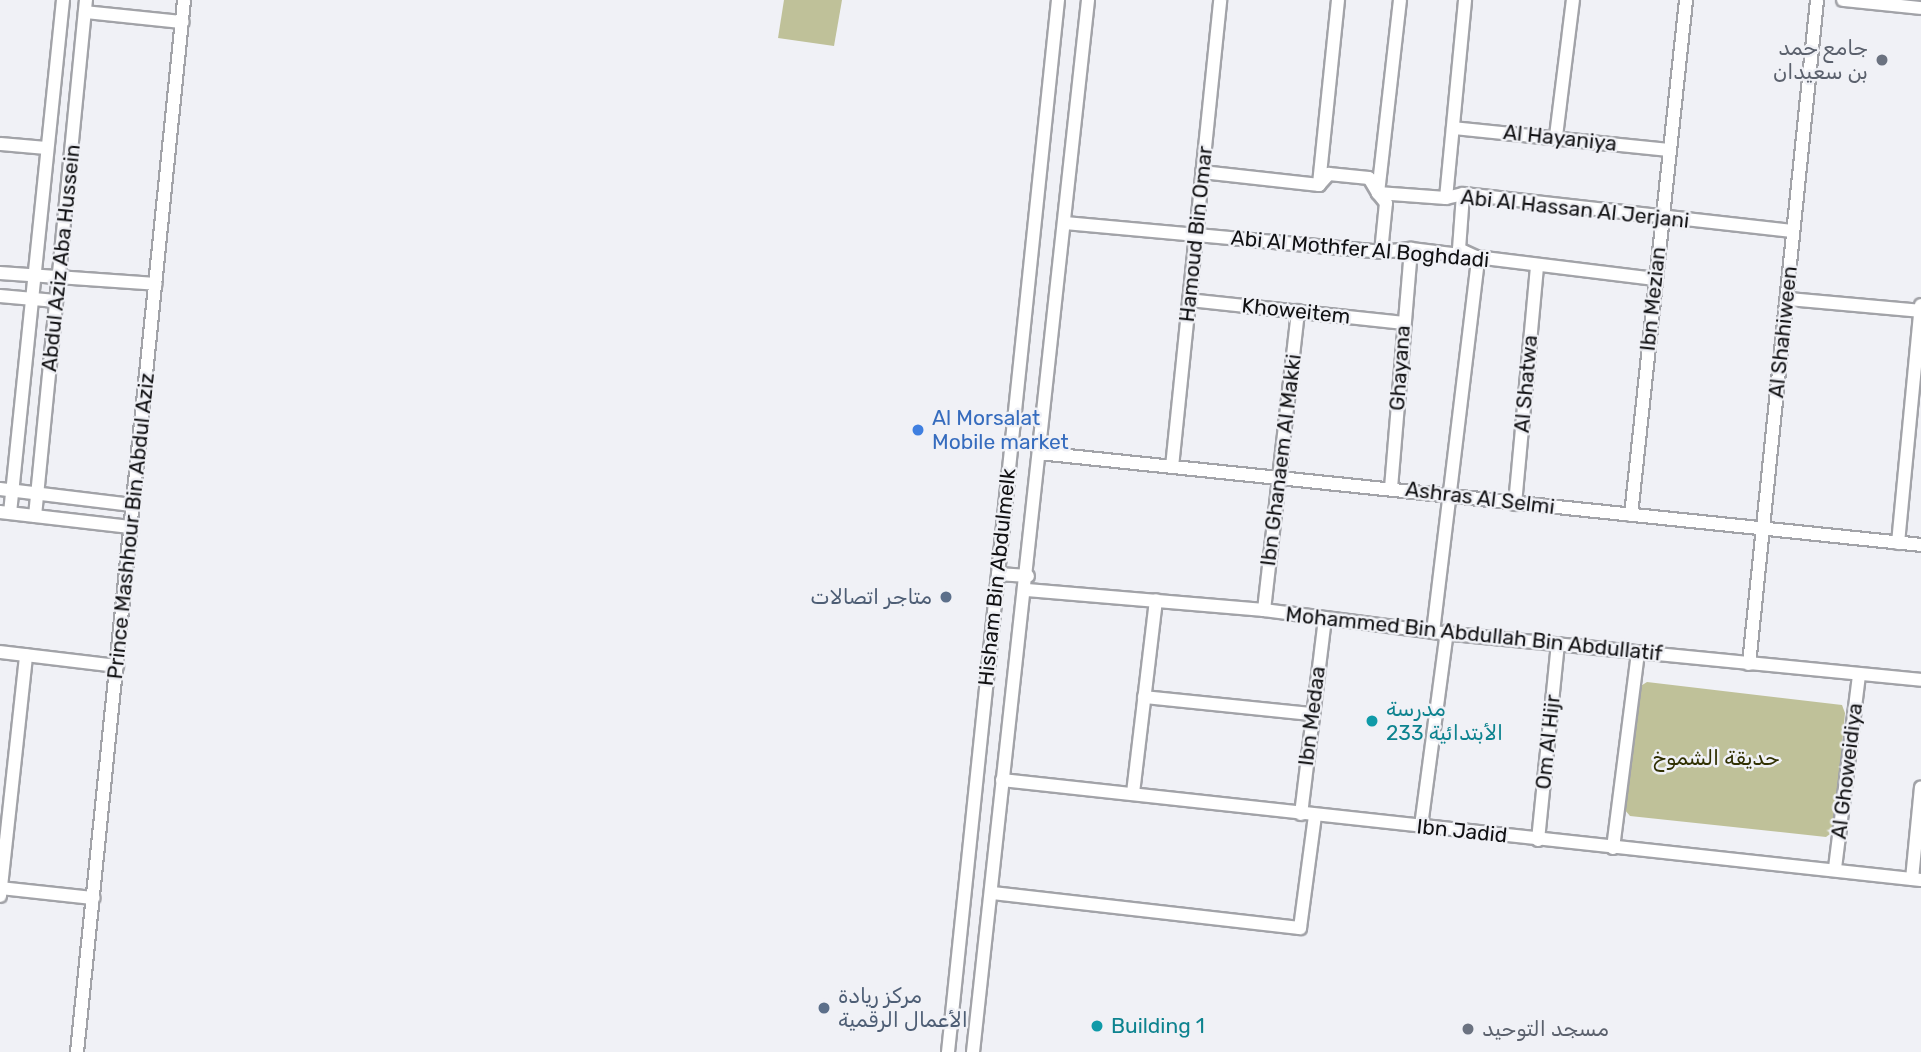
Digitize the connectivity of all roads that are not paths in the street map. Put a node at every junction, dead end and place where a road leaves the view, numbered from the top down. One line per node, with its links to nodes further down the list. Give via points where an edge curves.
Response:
1 (63, 0): 19 (street, Abdul Aziz Aba Hussein)
2 (184, 0): 15 (street, Prince Mashhour Bin Abdul Aziz)
3 (1058, 0): 65 (street, Hisham Bin Abdulmelk)
4 (1088, 0): 27 (street, Hisham Bin Abdulmelk)
5 (1220, 0): 21 (street, Hamoud Bin Omar)
6 (1338, 0): 22 (street)
7 (1400, 0): 23 (street)
8 (1465, 0): 16 (street)
9 (1573, 0): 17 (street)
10 (1686, 0): 20 (street, Ibn Mezian)
11 (1817, 0): 28 (street, Al Shahiween)
12 (1843, 0): 14 (street)
13 (86, 6): 15 (street); 36 (street, Abdul Aziz Aba Hussein)
14 (1921, 8)
15 (182, 22): 38 (street, Prince Mashhour Bin Abdul Aziz)
16 (1453, 128): 17 (street, Al Hayaniya); 25 (street)
17 (1556, 136): 20 (street, Al Hayaniya)
18 (0, 144): 19 (street)
19 (46, 148): 35 (street, Abdul Aziz Aba Hussein)
20 (1668, 150): 26 (street, Ibn Mezian)
21 (1202, 172): 22 (street, Abi Al Hassan Al Jerjani); 29 (street, Hamoud Bin Omar)
22 (1319, 185): 23 (street, Abi Al Hassan Al Jerjani, via 1329,174 1369,178)
23 (1378, 193): 25 (street, Abi Al Hassan Al Jerjani); 31 (street, via 1386,203)
24 (1464, 194): 25 (street, Abi Al Hassan Al Jerjani); 26 (street, Abi Al Hassan Al Jerjani); 32 (street, via 1459,249)
25 (1446, 198)
26 (1661, 218): 28 (street, Abi Al Hassan Al Jerjani); 37 (street, Ibn Mezian)
27 (1065, 223): 29 (street, Abi Al Mothfer Al Boghdadi); 49 (street, Hisham Bin Abdulmelk)
28 (1793, 232): 41 (street, Al Shahiween)
29 (1195, 234): 31 (street, Abi Al Mothfer Al Boghdadi); 42 (street, Hamoud Bin Omar)
30 (1411, 249): 31 (street, Abi Al Mothfer Al Boghdadi); 32 (street, Abi Al Mothfer Al Boghdadi); 47 (street, Ghayana)
31 (1381, 252)
32 (1478, 258): 33 (street, Abi Al Mothfer Al Boghdadi); 55 (street)
33 (1537, 265): 37 (street, Abi Al Mothfer Al Boghdadi); 56 (street, Al Shatwa)
34 (0, 273): 35 (street)
35 (35, 276): 36 (street); 40 (street, Abdul Aziz Aba Hussein)
36 (59, 278): 38 (street); 43 (street, Abdul Aziz Aba Hussein)
37 (1655, 279): 59 (street, Ibn Mezian)
38 (156, 284): 57 (street, Prince Mashhour Bin Abdul Aziz)
39 (0, 296): 40 (street)
40 (33, 299): 43 (street); 53 (street, Abdul Aziz Aba Hussein)
41 (1788, 299): 46 (street); 62 (street, Al Shahiween)
42 (1189, 300): 45 (street, Khoweitem); 50 (street, Hamoud Bin Omar)
43 (56, 301): 54 (street, Abdul Aziz Aba Hussein)
44 (1921, 305): 46 (street)
45 (1298, 311): 47 (street, Khoweitem); 51 (street, Ibn Ghanaem Al Makki)
46 (1921, 311): 48 (street)
47 (1403, 323): 52 (street, Ghayana)
48 (1917, 378): 63 (street)
49 (1039, 453): 50 (street, Ashras Al Selmi); 66 (street, Hisham Bin Abdulmelk)
50 (1172, 467): 51 (street, Ashras Al Selmi)
51 (1279, 480): 52 (street, Ashras Al Selmi); 68 (street, Ibn Ghanaem Al Makki)
52 (1391, 488): 55 (street, Ashras Al Selmi)
53 (6, 490): 54 (street); 58 (street, Abdul Aziz Aba Hussein)
54 (37, 494): 57 (street); 60 (street, Abdul Aziz Aba Hussein)
55 (1448, 495): 56 (street, Ashras Al Selmi); 70 (street)
56 (1516, 504): 59 (street, Ashras Al Selmi)
57 (132, 506): 61 (street, Prince Mashhour Bin Abdul Aziz)
58 (5, 513): 60 (street)
59 (1631, 515): 62 (street, Ashras Al Selmi)
60 (35, 516): 61 (street)
61 (130, 527): 76 (street, Prince Mashhour Bin Abdul Aziz)
62 (1760, 530): 63 (street, Ashras Al Selmi); 75 (street, Al Shahiween)
63 (1898, 543): 64 (street, Ashras Al Selmi)
64 (1921, 545)
65 (998, 574): 66 (street, Mohammed Bin Abdullah Bin Abdullatif); 81 (street, Hisham Bin Abdulmelk)
66 (1028, 583): 67 (street, Mohammed Bin Abdullah Bin Abdullatif); 82 (street, Hisham Bin Abdulmelk)
67 (1156, 600): 68 (street, Mohammed Bin Abdullah Bin Abdullatif); 79 (street)
68 (1264, 610): 69 (street, Mohammed Bin Abdullah Bin Abdullatif)
69 (1325, 618): 70 (street, Mohammed Bin Abdullah Bin Abdullatif); 80 (street, Ibn Medaa)
70 (1440, 632): 71 (street, Mohammed Bin Abdullah Bin Abdullatif); 87 (street)
71 (1558, 644): 73 (street, Mohammed Bin Abdullah Bin Abdullatif); 88 (street, Om Al Hijr)
72 (0, 652): 74 (street)
73 (1638, 653): 75 (street, Mohammed Bin Abdullah Bin Abdullatif); 89 (street)
74 (26, 655): 76 (street); 92 (street)
75 (1749, 664): 77 (street, Mohammed Bin Abdullah Bin Abdullatif)
76 (117, 666): 94 (street, Prince Mashhour Bin Abdul Aziz)
77 (1860, 674): 78 (street, Mohammed Bin Abdullah Bin Abdullatif); 90 (street, Al Ghoweidiya)
78 (1921, 680)
79 (1144, 697): 80 (street); 84 (street)
80 (1312, 714): 85 (street, Ibn Medaa)
81 (977, 768): 82 (street, Ibn Jadid); 95 (street, Hisham Bin Abdulmelk)
82 (1003, 775): 84 (street, Ibn Jadid); 93 (street, Hisham Bin Abdulmelk)
83 (1921, 787): 91 (street)
84 (1133, 793): 85 (street, Ibn Jadid)
85 (1301, 814): 86 (street, Ibn Jadid)
86 (1315, 816): 87 (street, Ibn Jadid); 93 (street, via 1300,928)
87 (1421, 827): 88 (street, Ibn Jadid)
88 (1538, 840): 89 (street, Ibn Jadid)
89 (1613, 848): 90 (street, Ibn Jadid)
90 (1835, 868): 91 (street, Ibn Jadid)
91 (1916, 880)
92 (1, 892): 94 (street)
93 (992, 893): 96 (street, Hisham Bin Abdulmelk)
94 (93, 898): 97 (street, Prince Mashhour Bin Abdul Aziz)
95 (956, 975): 96 (street); 98 (street, Hisham Bin Abdulmelk)
96 (981, 977): 99 (street, Hisham Bin Abdulmelk)
97 (77, 1052)
98 (948, 1052)
99 (973, 1052)

